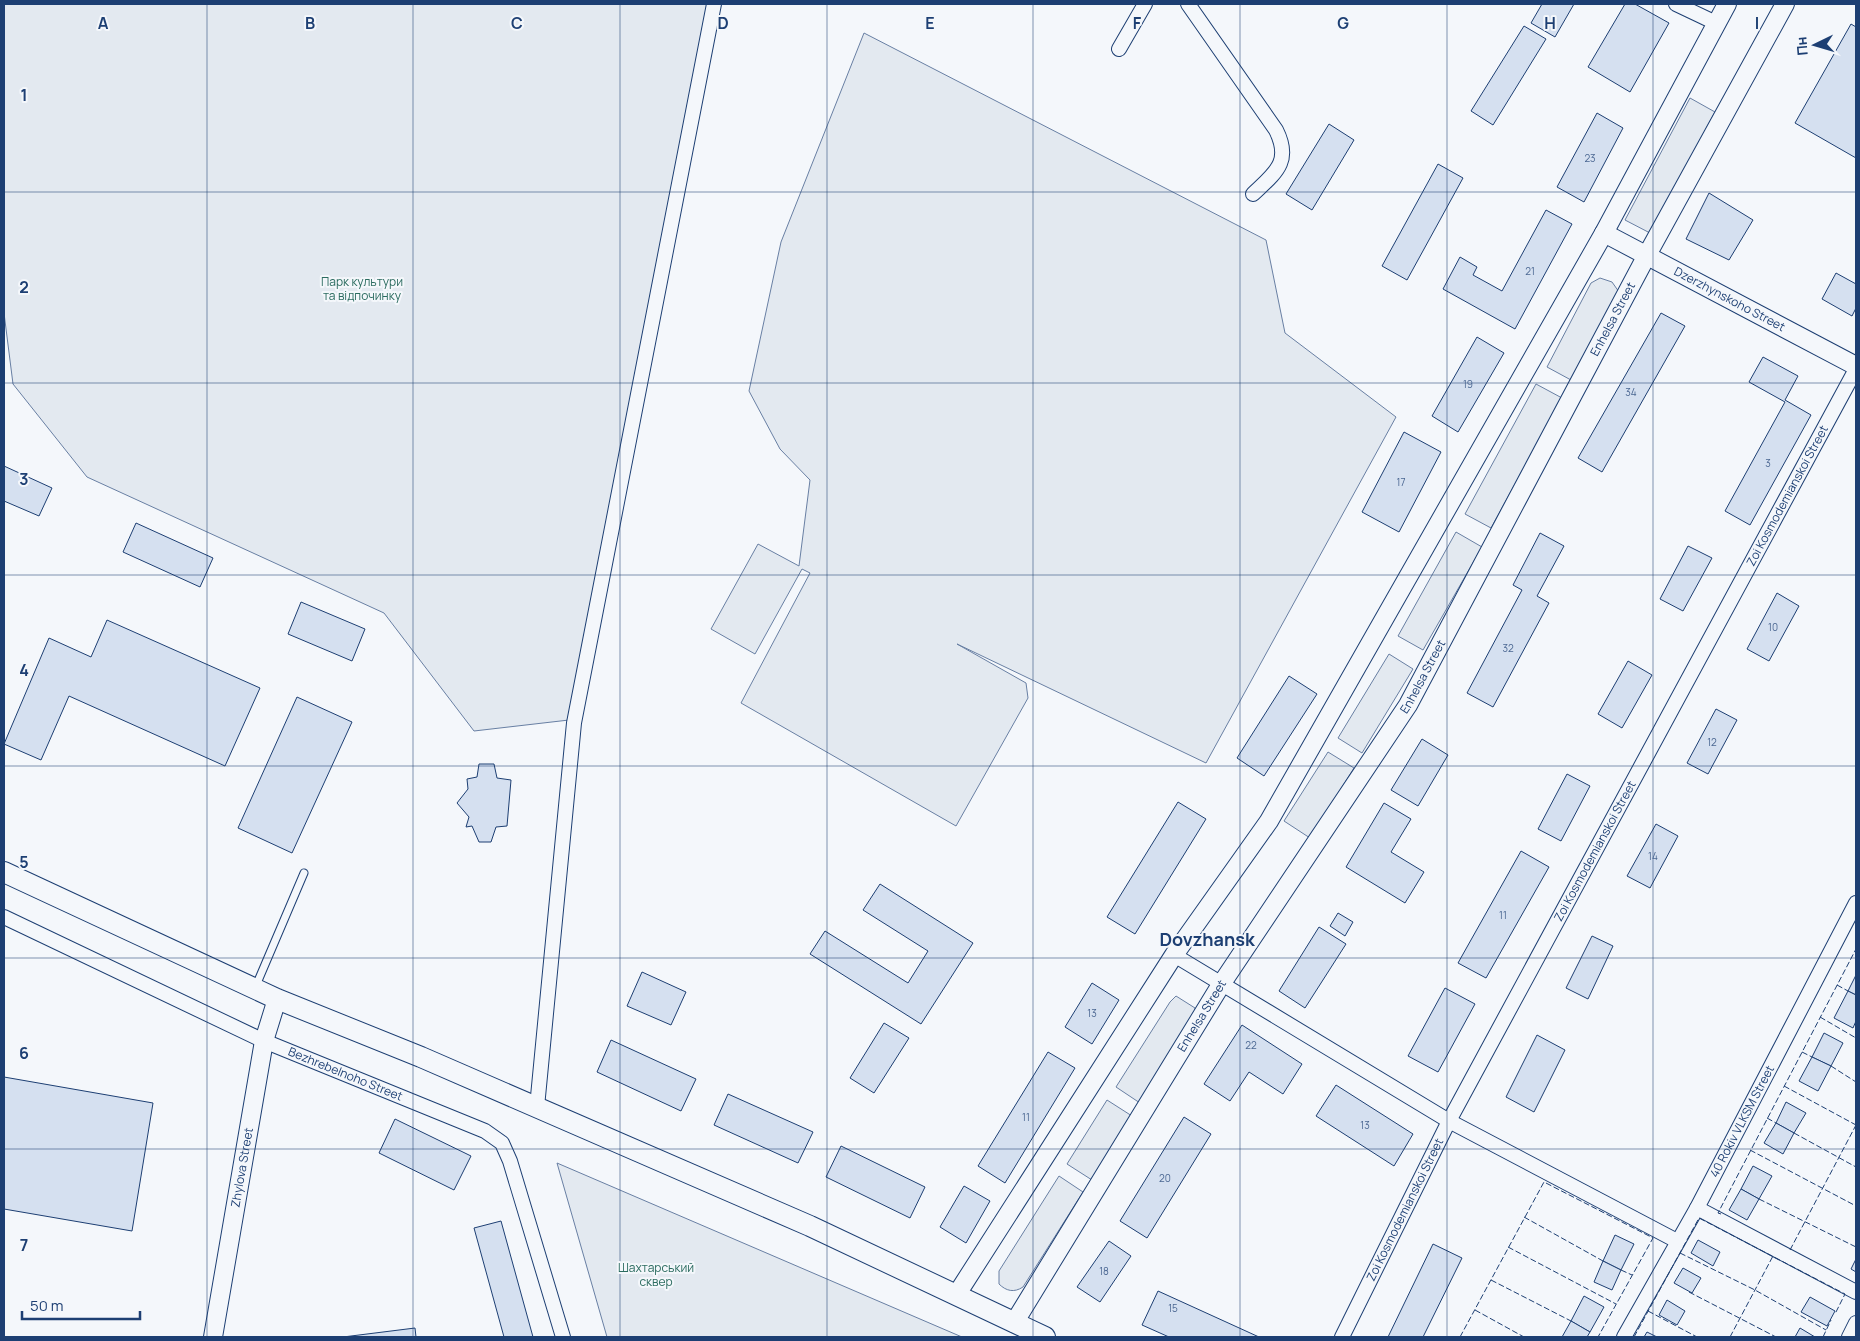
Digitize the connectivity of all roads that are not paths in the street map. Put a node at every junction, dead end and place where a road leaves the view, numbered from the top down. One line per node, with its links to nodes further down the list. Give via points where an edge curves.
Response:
1 (714, 4): 22 (street, via 574,723)
2 (1144, 4): 8 (street)
3 (1188, 4): 9 (street, via 1282,143 1283,156 1276,172)
4 (1676, 4): 7 (street)
5 (1727, 4): 7 (street)
6 (1785, 4): 11 (street, Enhelsa Street)
7 (1716, 24): 10 (street)
8 (1119, 49)
9 (1253, 194)
10 (1604, 233): 11 (street, Dzerzhynskoho Street); 17 (street, via 1269,820)
11 (1647, 255): 12 (street, Dzerzhynskoho Street); 18 (street, Enhelsa Street, via 1408,705)
12 (1856, 367): 23 (street, Zoi Kosmodemianskoi Street)
13 (4, 872): 19 (main road)
14 (304, 873): 19 (lane)
15 (1856, 903): 24 (street, 40 Rokiv VLKSM Street)
16 (4, 917): 21 (street, Bezhrebelnoho Street)
17 (1174, 955): 18 (street); 27 (street)
18 (1222, 983): 23 (street); 29 (street, Enhelsa Street)
19 (254, 988): 20 (main road)
20 (277, 999): 21 (street, Zhylova Street); 22 (main road)
21 (264, 1041): 30 (street, Zhylova Street); 31 (street, Bezhrebelnoho Street, via 485,1131 502,1143)
22 (537, 1107): 27 (main road)
23 (1449, 1121): 25 (street); 33 (street, Zoi Kosmodemianskoi Street)
24 (1696, 1208): 25 (street, 40 Rokiv VLKSM Street); 26 (street)
25 (1677, 1241): 34 (street, 40 Rokiv VLKSM Street)
26 (1856, 1292)
27 (957, 1294): 29 (main road)
28 (1856, 1322): 35 (street)
29 (1014, 1323): 32 (main road)
30 (213, 1337)
31 (563, 1337)
32 (1045, 1337)
33 (1342, 1337)
34 (1624, 1337)
35 (1848, 1337)

